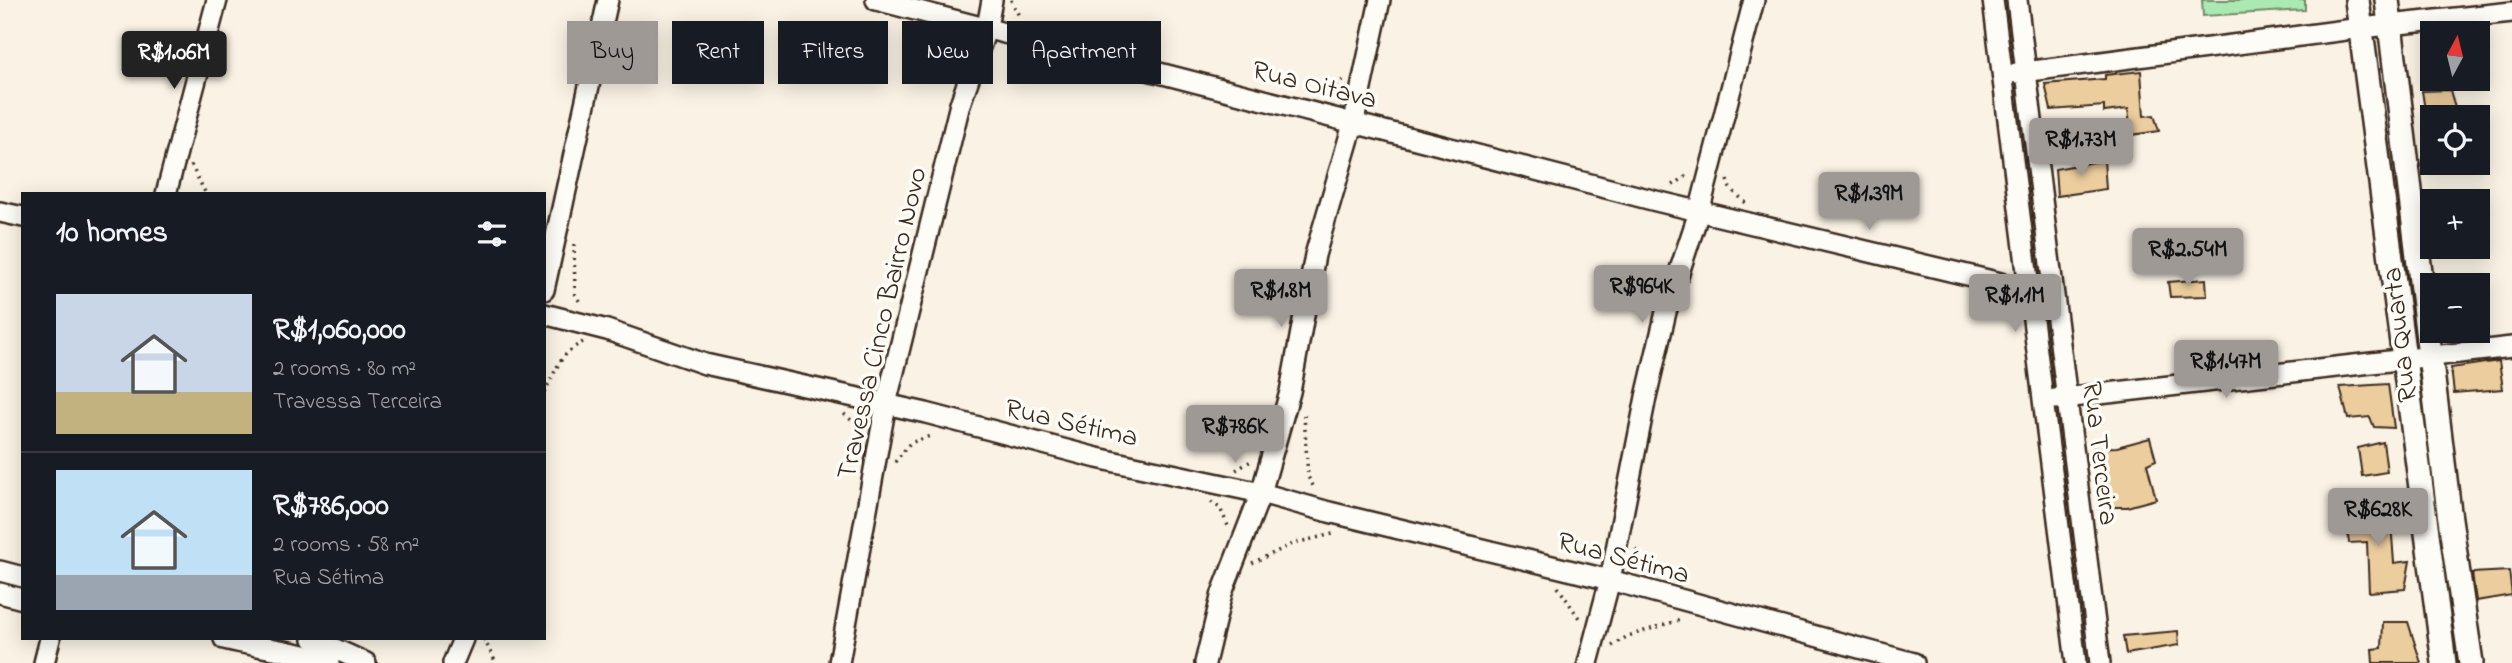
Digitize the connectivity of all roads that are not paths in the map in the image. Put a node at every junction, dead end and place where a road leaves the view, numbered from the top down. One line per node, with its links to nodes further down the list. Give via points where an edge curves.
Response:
1 (217, 0): 21 (street)
2 (608, 0): 25 (street)
3 (876, 0): 12 (street, Rua Oitava)
4 (992, 0): 13 (street, Travessa Cinco Bairro Novo)
5 (1380, 0): 20 (street)
6 (1754, 0): 23 (street)
7 (1993, 0): 18 (street, Rua Terceira)
8 (2017, 0): 17 (street, Rua Terceira)
9 (2357, 0): 16 (street, Rua Quarta)
10 (2387, 0): 14 (street, Rua Quarta)
11 (2512, 12): 14 (street)
12 (962, 21)
13 (988, 21)
14 (2390, 27): 16 (street); 29 (street, Rua Quarta)
15 (993, 29): 20 (street, Rua Oitava)
16 (2361, 29): 17 (street); 30 (street, Rua Quarta)
17 (2027, 71): 18 (street); 31 (street, Rua Terceira)
18 (2003, 74): 26 (street, Rua Terceira)
19 (967, 84): 33 (street, Travessa Cinco Bairro Novo)
20 (1354, 121): 23 (street, Rua Oitava); 34 (street, via 1315,255 1290,392)
21 (167, 192)
22 (0, 212): 24 (street)
23 (1699, 212): 26 (street, Rua Oitava); 37 (street, via 1666,312)
24 (21, 217)
25 (546, 281)
26 (2030, 290): 32 (street, Rua Terceira)
27 (546, 315): 33 (street, Rua Sétima, via 705,364)
28 (2512, 347): 29 (street)
29 (2431, 358): 30 (street); 55 (street, Rua Quarta)
30 (2404, 361): 31 (street); 54 (street, Rua Quarta)
31 (2066, 397): 32 (street); 53 (street, Rua Terceira)
32 (2044, 400): 52 (street, Rua Terceira)
33 (886, 404): 34 (street, Rua Sétima, via 1097,458); 49 (street, Travessa Cinco Bairro Novo)
34 (1261, 493): 37 (street, Rua Sétima); 50 (street, via 1222,593)
35 (0, 571): 36 (street)
36 (21, 576)
37 (1610, 580): 44 (street); 51 (street, Rua Sétima)
38 (0, 593): 39 (street)
39 (21, 598)
40 (50, 640): 45 (street)
41 (229, 640): 46 (street)
42 (315, 640): 47 (street)
43 (463, 640): 48 (street)
44 (1589, 658)
45 (44, 663)
46 (329, 663)
47 (366, 663)
48 (453, 663)
49 (839, 663)
50 (1205, 663)
51 (1914, 663)
52 (2076, 663)
53 (2100, 663)
54 (2444, 663)
55 (2471, 663)

